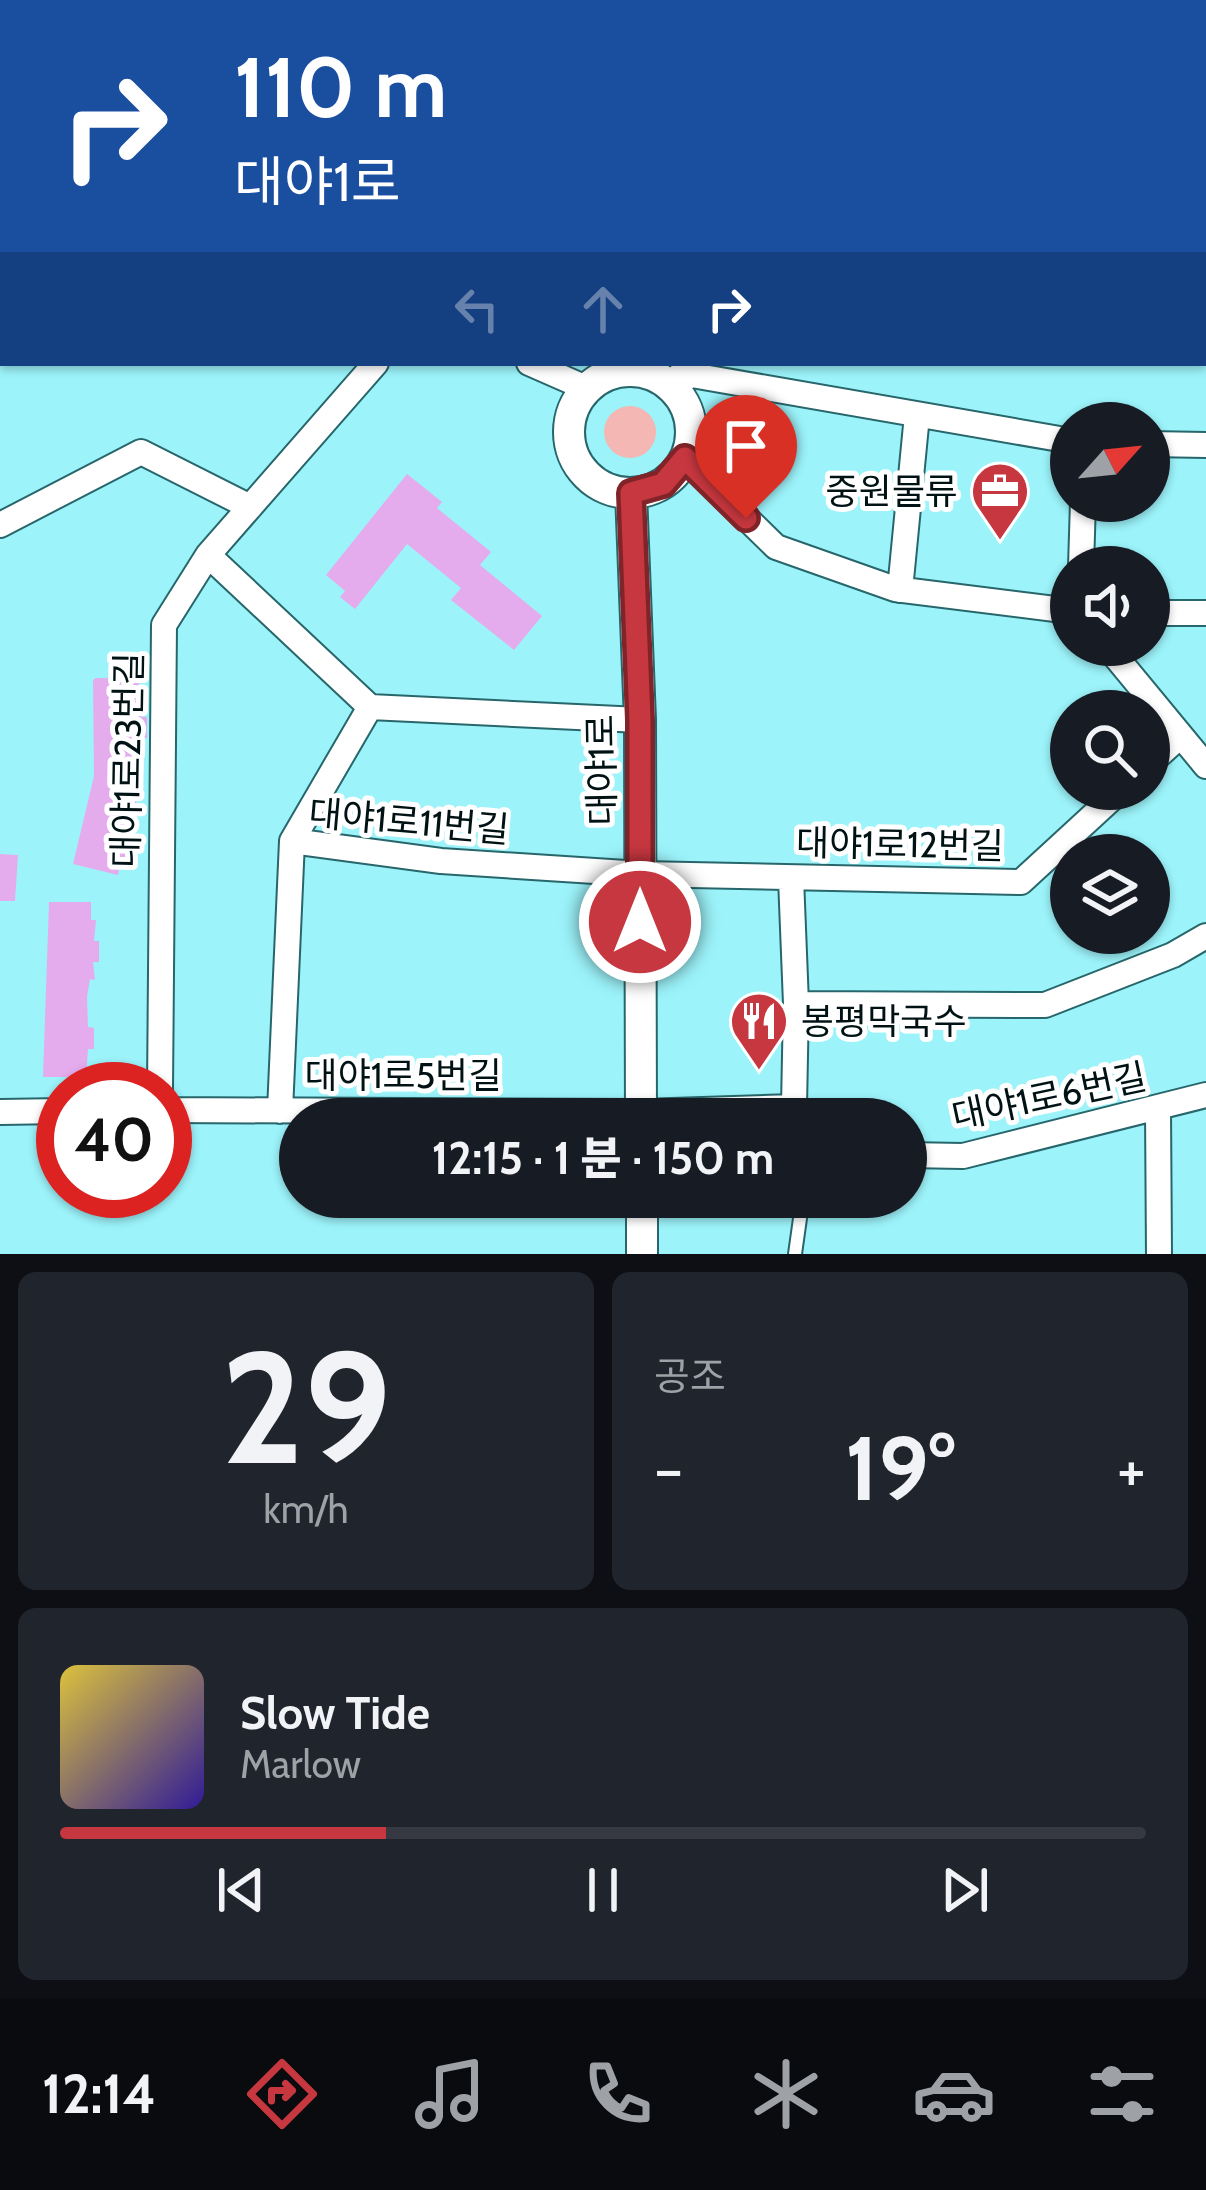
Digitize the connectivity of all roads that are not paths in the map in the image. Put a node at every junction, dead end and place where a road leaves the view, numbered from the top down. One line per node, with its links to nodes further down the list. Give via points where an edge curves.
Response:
1 (373, 366): 11 (street, 대야1로23번길)
2 (536, 366): 4 (street)
3 (681, 374): 4 (street, via 618,371); 5 (street); 9 (street, via 691,440)
4 (586, 388): 10 (street, via 572,408 573,456 586,476)
5 (917, 415): 6 (street); 14 (street)
6 (1050, 437)
7 (1170, 444): 8 (street)
8 (1206, 445)
9 (685, 458): 10 (street, via 663,484); 14 (street, via 776,547)
10 (631, 493): 20 (street, 대야1로)
11 (250, 507): 12 (street, via 141,452); 13 (street, 대야1로23번길)
12 (0, 525)
13 (208, 555): 19 (street); 30 (street, 대야1로23번길, via 164,625)
14 (900, 590): 15 (street)
15 (1050, 608)
16 (1170, 613): 17 (street)
17 (1206, 614)
18 (1123, 666): 21 (street)
19 (370, 707): 20 (street); 25 (street)
20 (640, 720): 26 (street, 대야1로)
21 (1180, 736): 22 (street); 23 (street)
22 (1170, 745)
23 (1206, 766)
24 (1099, 810): 27 (street, 대야1로12번길, via 1021,882)
25 (292, 841): 26 (street, 대야1로11번길); 32 (street, 대야1로11번길)
26 (640, 874): 27 (street, 대야1로12번길); 33 (street, 대야1로)
27 (791, 878): 29 (street)
28 (1206, 936): 29 (street, via 1045,1005)
29 (796, 1004): 34 (street)
30 (160, 1062)
31 (1206, 1095): 36 (street, 대야1로6번길)
32 (281, 1098)
33 (641, 1098)
34 (794, 1098)
35 (192, 1110): 38 (street, 대야1로5번길)
36 (1158, 1110): 40 (street, 대야1로6번길, via 963,1156); 45 (street)
37 (36, 1111): 39 (street)
38 (279, 1111)
39 (0, 1112)
40 (927, 1155)
41 (642, 1218): 43 (street)
42 (800, 1218): 44 (lane)
43 (642, 1254)
44 (795, 1254)
45 (1159, 1254)

